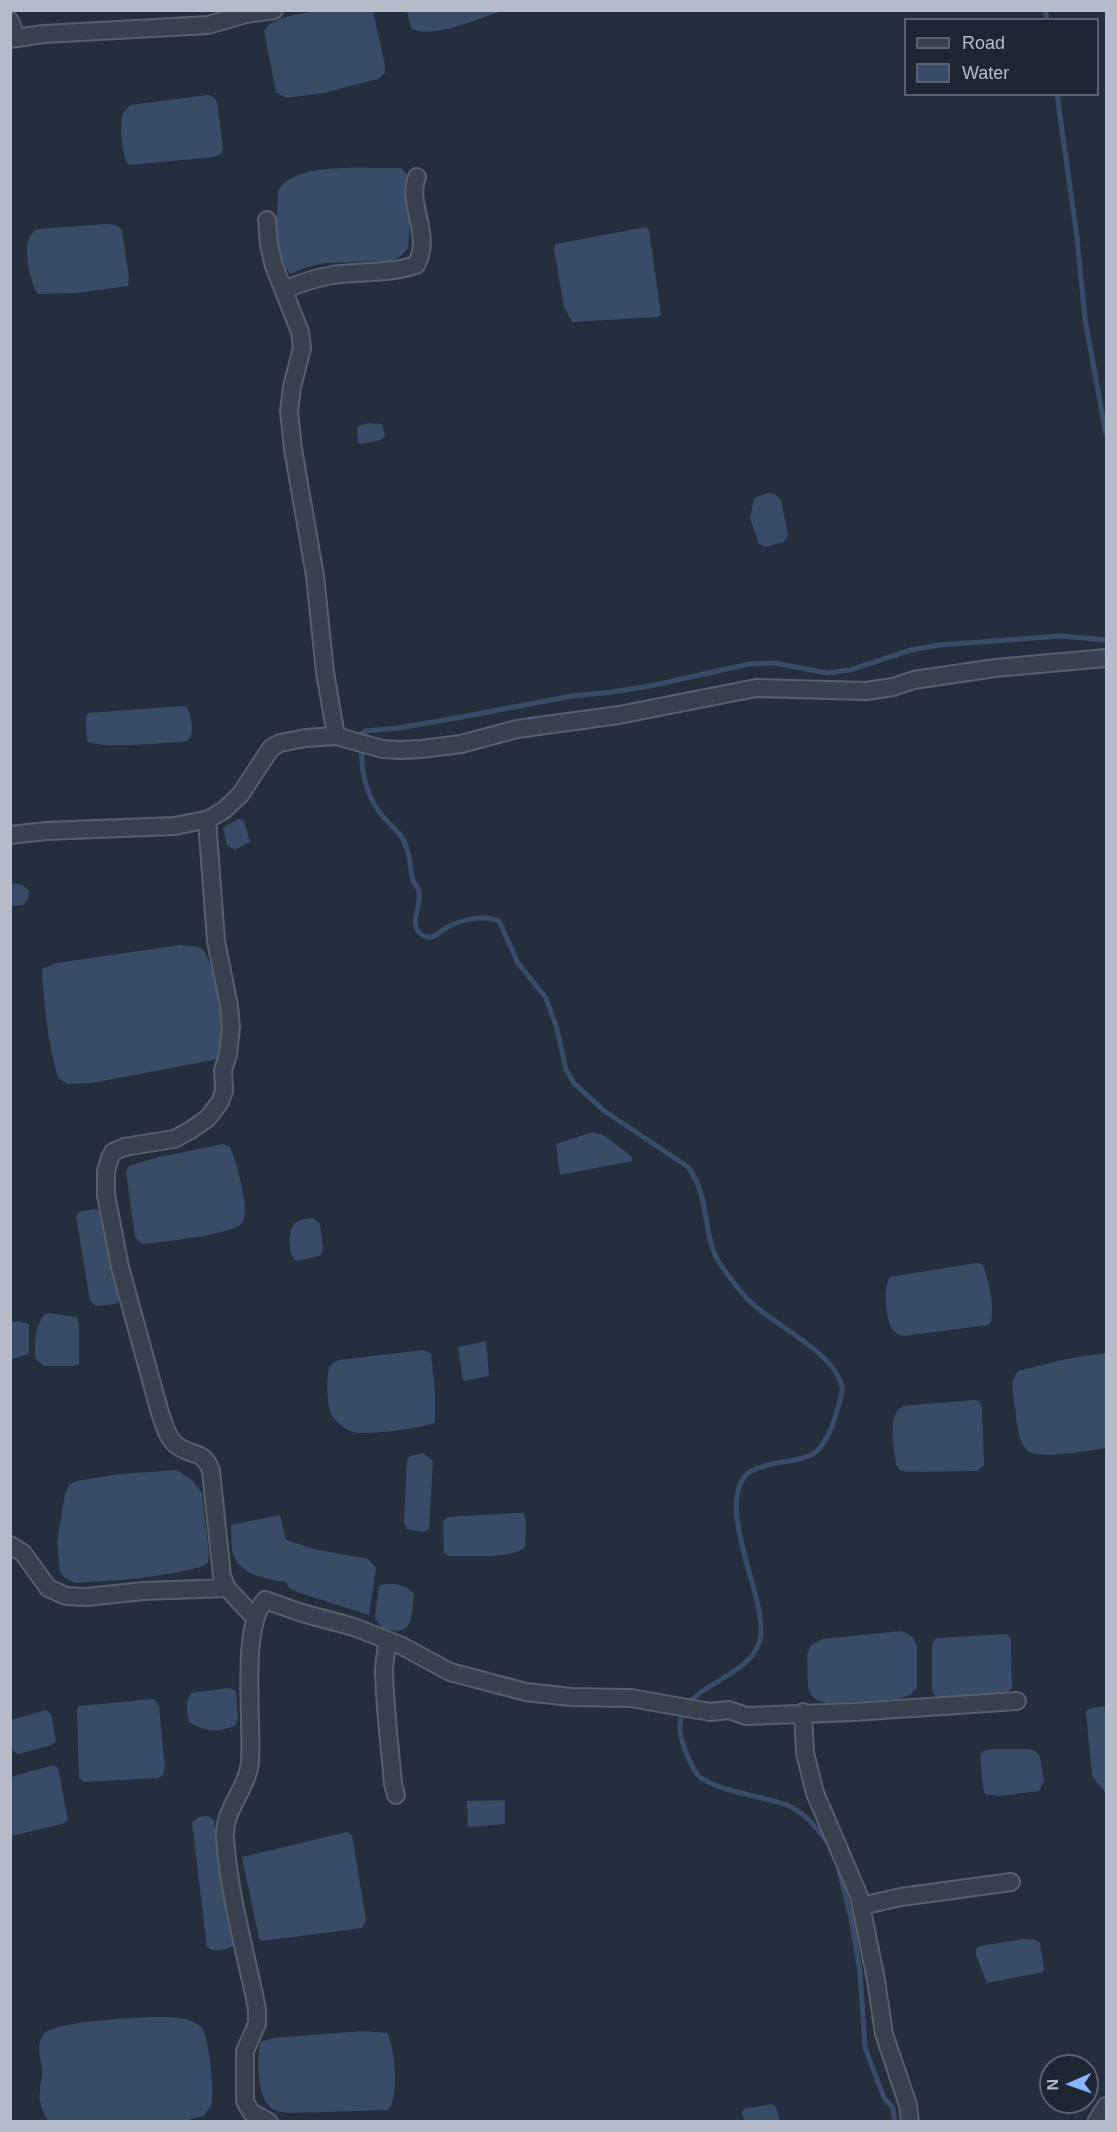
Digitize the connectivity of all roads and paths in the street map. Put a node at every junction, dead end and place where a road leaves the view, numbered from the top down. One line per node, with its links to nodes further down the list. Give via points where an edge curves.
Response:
1 (274, 10): 2 (street)
2 (246, 12): 4 (street, via 208,25)
3 (10, 21): 4 (street)
4 (14, 39)
5 (417, 177): 7 (street, via 414,186 423,238 416,265 305,280)
6 (267, 220): 7 (street, via 274,266)
7 (284, 291): 9 (street, via 302,348 289,411 293,449 315,576 325,672)
8 (1107, 658): 9 (street, via 995,668 914,680 883,689 756,688 619,715 518,729 461,744 400,750)
9 (342, 738): 10 (street, via 290,740 271,748 240,795)
10 (207, 820): 11 (street, via 175,826); 13 (street, via 216,941 231,1027 223,1070 224,1091 208,1118 191,1130 174,1139 113,1152 106,1171 106,1195 120,1267 167,1433 180,1449 202,1455 211,1471 219,1567)
11 (10, 835)
12 (10, 1545): 13 (street, via 23,1553 48,1588 66,1596)
13 (227, 1588): 14 (street)
14 (254, 1617): 15 (street, via 265,1600); 22 (street, via 249,1674 250,1763 246,1781 225,1822 224,1835 257,2009 257,2024 245,2051 245,2100 251,2112)
15 (387, 1640): 17 (street, via 450,1672 526,1692 631,1698 710,1712 729,1710 746,1716); 18 (street, via 385,1689)
16 (1017, 1701): 17 (street)
17 (803, 1712): 20 (street, via 805,1753 815,1793)
18 (396, 1795)
19 (1011, 1882): 20 (street)
20 (861, 1906): 23 (street, via 884,2034)
21 (1107, 2106): 24 (street)
22 (269, 2121)
23 (910, 2121)
24 (1096, 2121)

